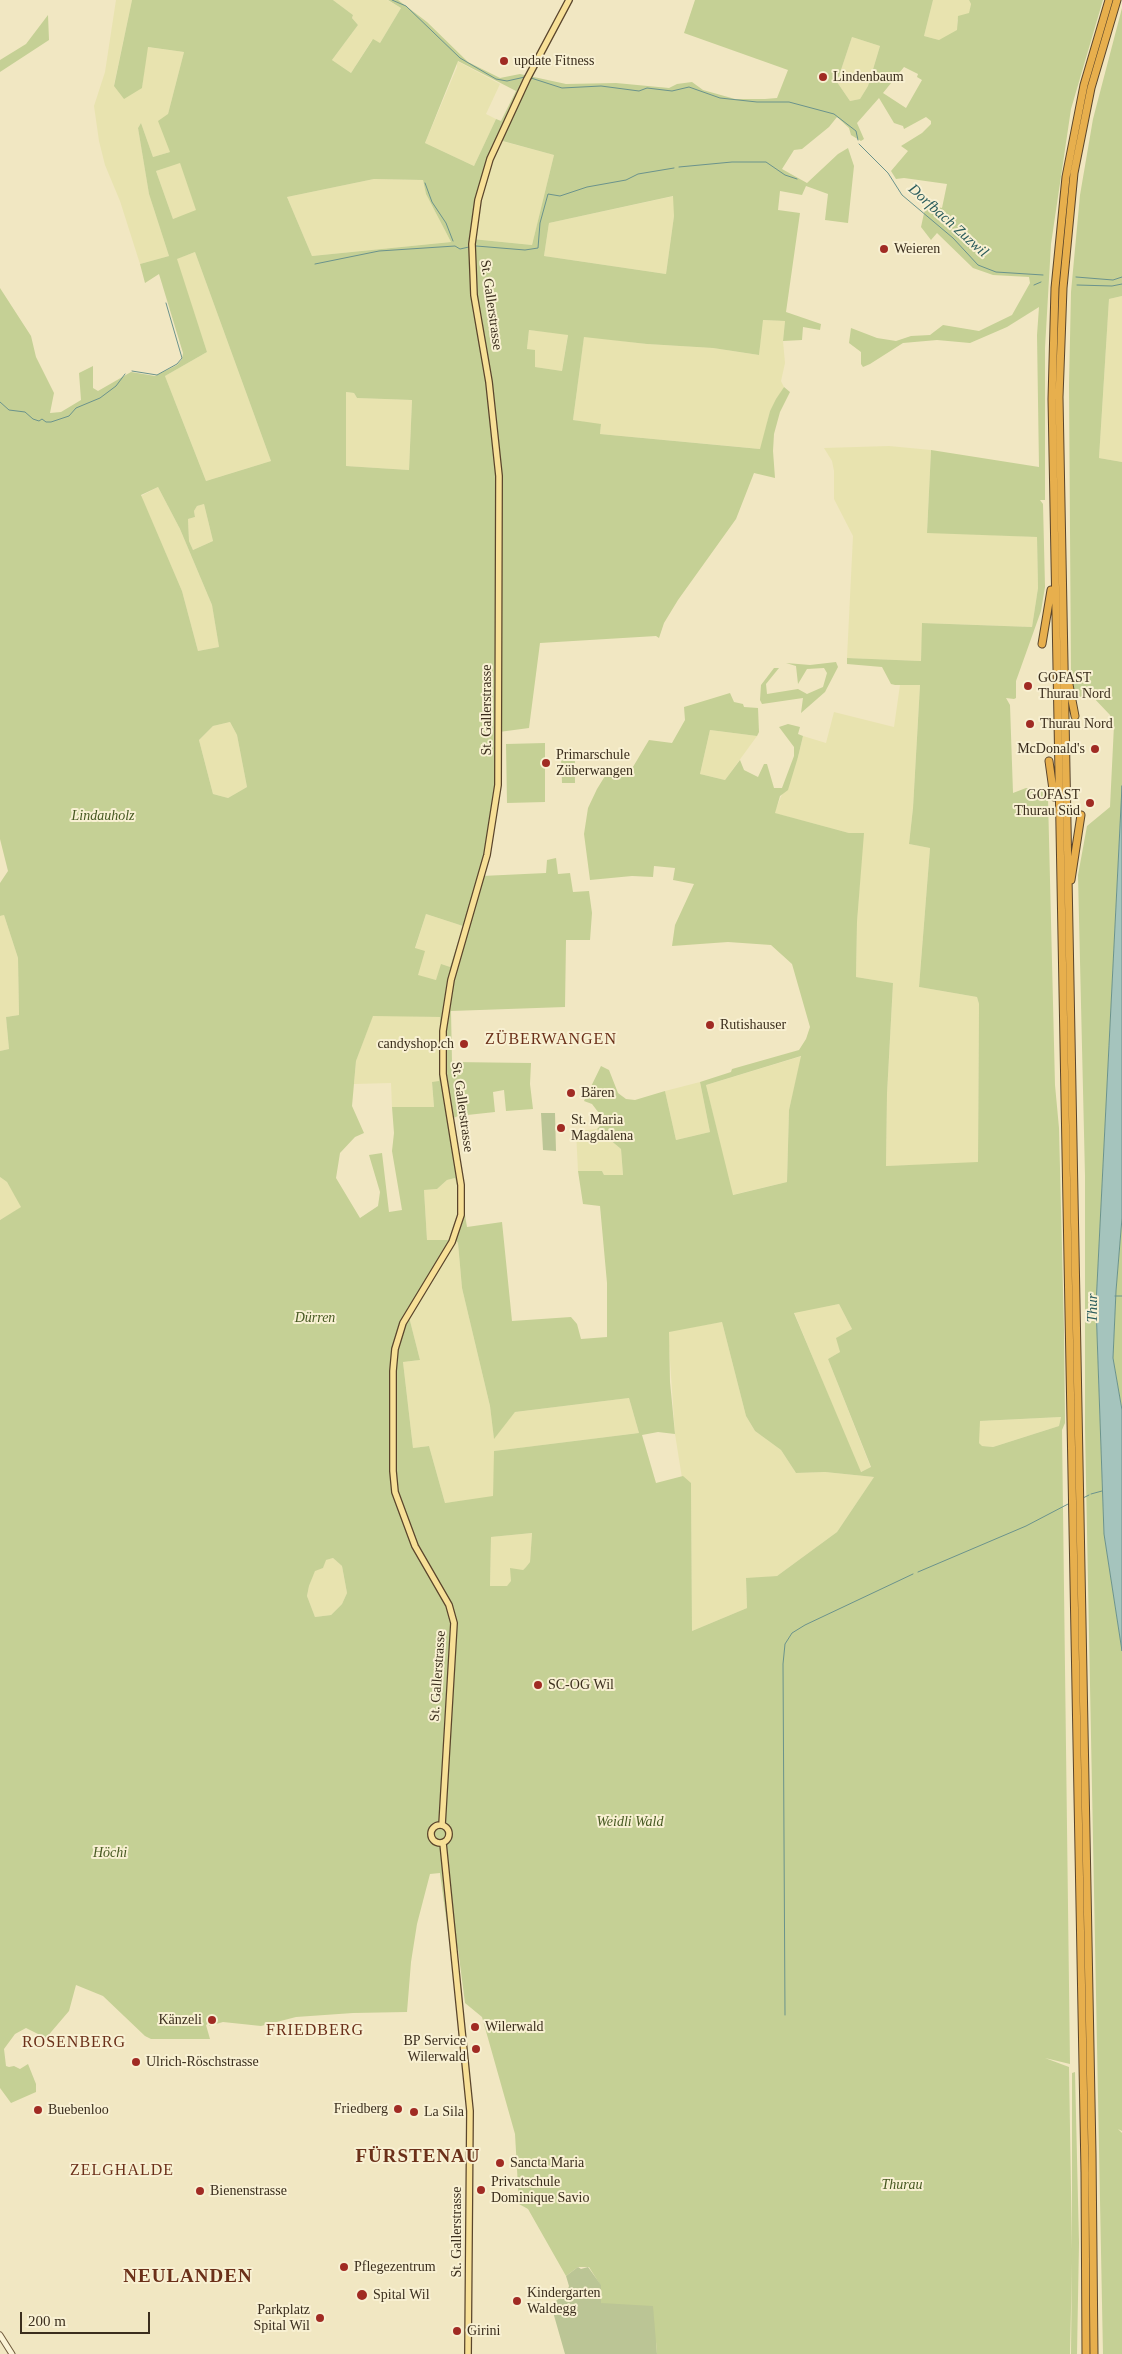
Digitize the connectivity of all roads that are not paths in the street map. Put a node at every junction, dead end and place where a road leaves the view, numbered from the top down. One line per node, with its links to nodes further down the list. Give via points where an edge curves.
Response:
1 (569, 0): 14 (main road, St. Gallerstrasse, via 510,114 483,180 476,210 472,247 474,295 489,382 499,476 498,785 487,855 451,980 443,1031 444,1085 461,1185 461,1215 452,1242 403,1323 395,1349 393,1371 395,1492 415,1546 449,1605 454,1623)
2 (1109, 0): 4 (highway, via 1078,109 1060,222 1052,344)
3 (1117, 0): 4 (highway, via 1086,112 1068,219 1060,346)
4 (1056, 506): 5 (highway); 6 (highway)
5 (1053, 549): 7 (highway); 11 (highway)
6 (1063, 628): 8 (highway); 12 (highway)
7 (1042, 644)
8 (1075, 716)
9 (1049, 761): 11 (highway)
10 (1081, 816): 12 (highway)
11 (1059, 852): 13 (highway)
12 (1068, 925): 13 (highway)
13 (1076, 1502): 19 (highway); 20 (highway)
14 (442, 1826): 15 (main road, via 449,1833); 15 (main road, via 435,1827 432,1835 435,1841)
15 (443, 1842): 18 (main road, St. Gallerstrasse, via 470,2111)
16 (0, 2335): 17 (main road)
17 (12, 2354)
18 (468, 2354)
19 (1086, 2354)
20 (1094, 2354)

